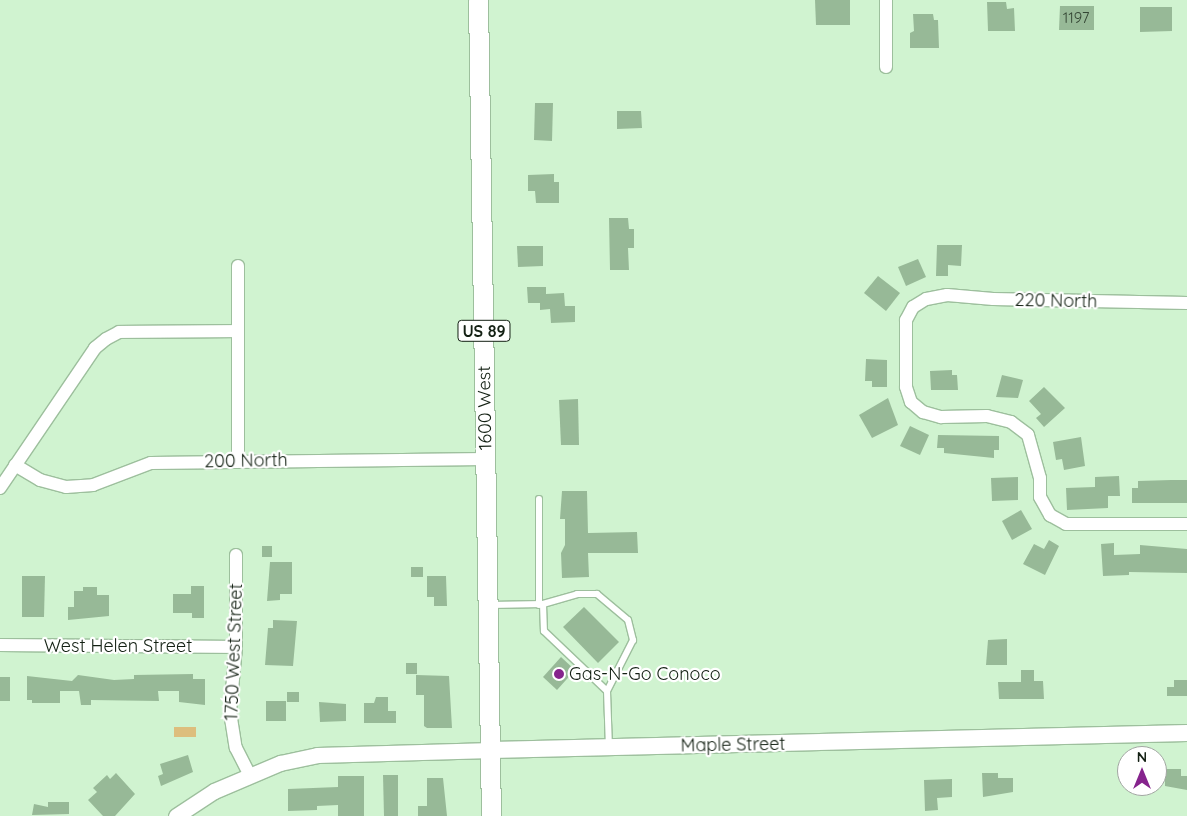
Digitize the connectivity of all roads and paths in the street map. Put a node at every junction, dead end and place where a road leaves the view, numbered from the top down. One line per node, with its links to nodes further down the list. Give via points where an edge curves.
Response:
1 (478, 0): 7 (main road, 1600 West / US 89)
2 (886, 0): 3 (street)
3 (886, 66)
4 (238, 266): 6 (street)
5 (1187, 304): 12 (street, 220 North, via 947,295 926,299 913,307 906,320 906,387 911,402 924,412 941,417 987,416 1011,422 1028,435 1040,478 1040,497 1050,515 1066,524)
6 (238, 331): 8 (street); 9 (street, via 119,332 106,339 95,348)
7 (486, 459): 8 (street, 200 North); 15 (main road, 1600 West / US 89)
8 (238, 460): 9 (street, 200 North, via 151,463 93,485 66,487 40,480)
9 (15, 465): 10 (street)
10 (0, 488)
11 (539, 499): 14 (lane)
12 (1187, 524)
13 (236, 555): 17 (street, 1750 West Street)
14 (541, 604): 15 (lane); 18 (lane, via 544,631); 18 (lane, via 577,594 598,594 628,620 633,640)
15 (489, 605): 21 (main road, 1600 West / US 89)
16 (0, 645): 17 (street, West Helen Street)
17 (236, 647): 22 (street, 1750 West Street, via 231,722 236,748)
18 (608, 691): 20 (lane)
19 (1187, 733): 20 (main road, Maple Street)
20 (610, 748): 21 (main road, Maple Street)
21 (492, 750): 22 (street, Maple Street, via 317,755 280,763); 24 (main road, 1600 West / US 89)
22 (250, 775): 23 (street, Maple Street, via 214,791)
23 (176, 816)
24 (491, 816)

